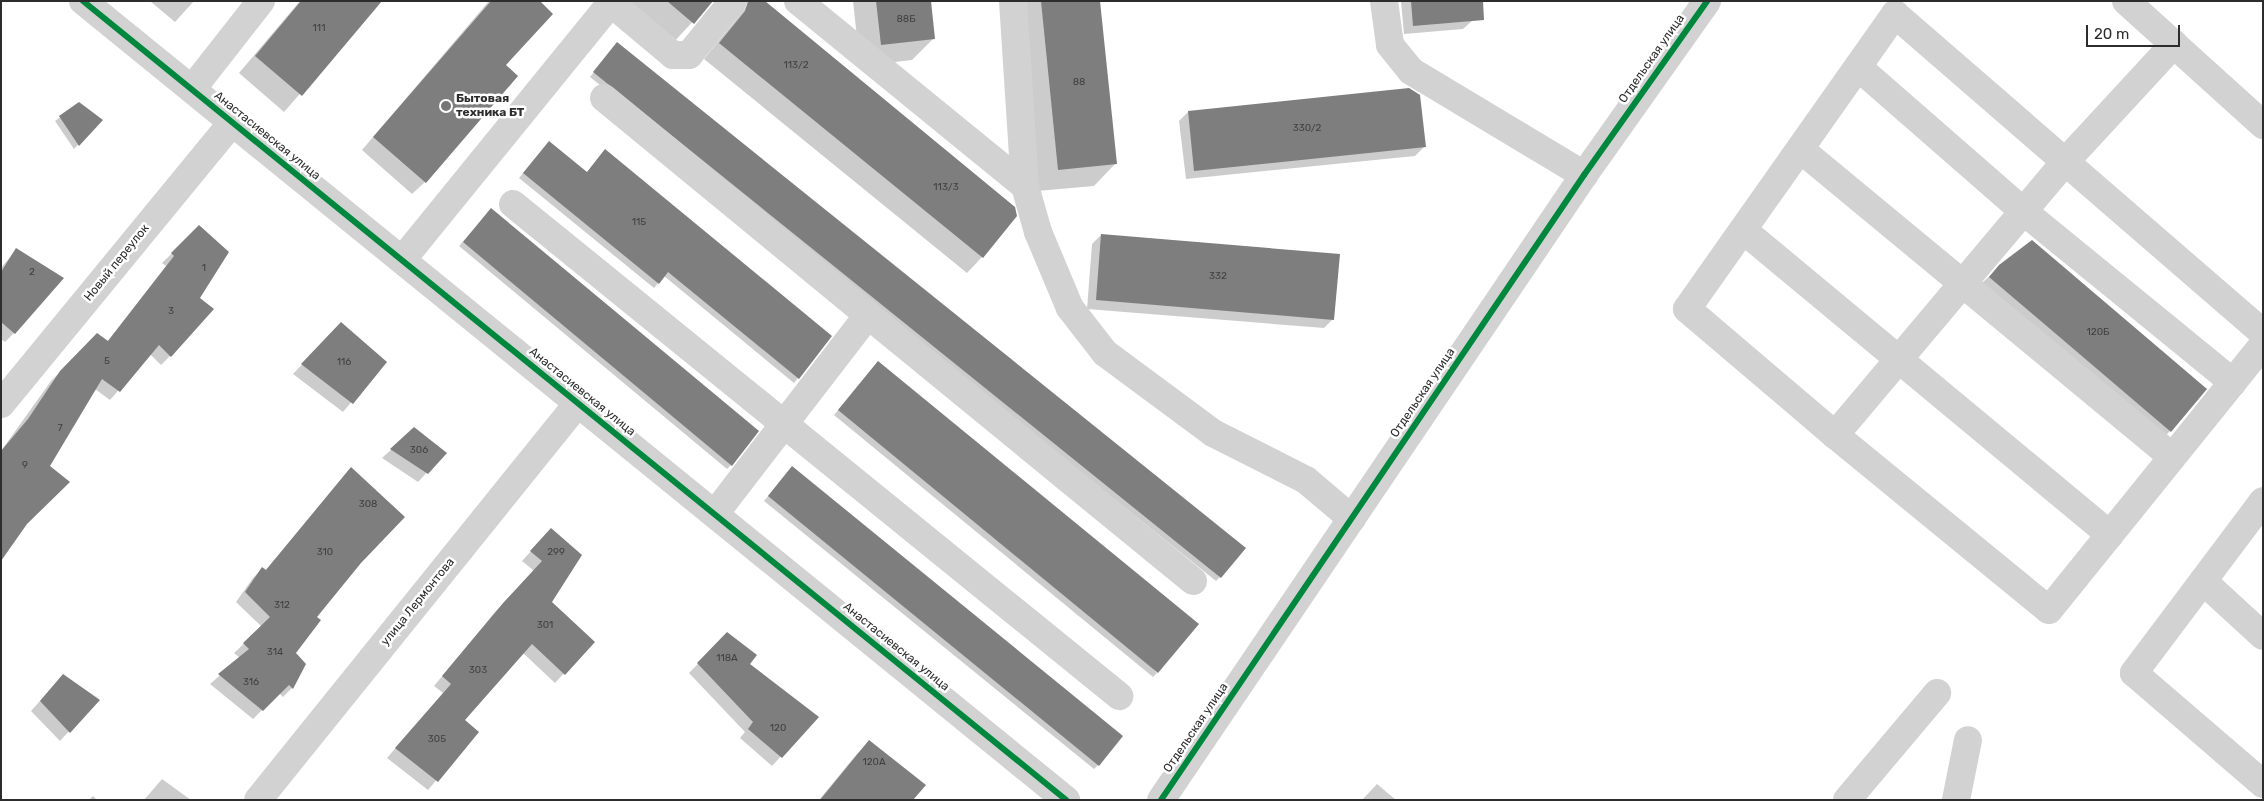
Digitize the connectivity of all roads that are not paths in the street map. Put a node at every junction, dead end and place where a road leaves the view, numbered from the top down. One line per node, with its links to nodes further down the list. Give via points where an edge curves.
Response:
1 (83, 1): 12 (street, Анастасиевская улица)
2 (261, 1): 12 (street)
3 (733, 1): 9 (street, via 689,55 673,55)
4 (798, 1): 19 (street)
5 (1013, 1): 19 (street)
6 (1384, 1): 18 (street, via 1390,45 1411,71)
7 (1707, 1): 18 (street, Отдельская улица)
8 (2126, 1): 10 (street)
9 (610, 2): 23 (street)
10 (2174, 44): 15 (street); 17 (street)
11 (1858, 67): 16 (street); 17 (street, via 1895,14); 21 (street)
12 (192, 89): 14 (street, Анастасиевская улица)
13 (604, 98): 25 (street)
14 (232, 123): 23 (street, Анастасиевская улица); 31 (street, Новый переулок)
15 (2263, 125)
16 (1800, 149): 22 (street); 24 (street)
17 (2065, 162): 21 (street); 26 (street)
18 (1584, 175): 37 (street, Отдельская улица)
19 (1025, 186): 37 (street, via 1038,232 1070,308 1105,353 1213,433 1306,480)
20 (513, 204): 32 (street)
21 (2023, 211): 24 (street); 29 (street)
22 (1743, 230): 28 (street); 33 (street, via 1687,309)
23 (402, 260): 30 (street, Анастасиевская улица)
24 (1962, 283): 28 (street); 34 (street)
25 (868, 315): 32 (street); 39 (street)
26 (2263, 333)
27 (2263, 345): 29 (street)
28 (1898, 359): 33 (street); 38 (street)
29 (2233, 382): 34 (street)
30 (578, 403): 36 (street, Анастасиевская улица); 46 (street, улица Лермонтова)
31 (1, 404)
32 (784, 425): 36 (street); 43 (street)
33 (1835, 435): 38 (street, via 2049,610)
34 (2172, 457): 38 (street)
35 (2262, 502): 40 (street)
36 (715, 514): 47 (street, Анастасиевская улица)
37 (1352, 519): 48 (street, Отдельская улица)
38 (2110, 535)
39 (1194, 581)
40 (2203, 581): 41 (street); 45 (street, via 2134,674)
41 (2263, 636)
42 (1937, 694): 49 (street)
43 (1119, 696)
44 (1968, 740): 50 (street)
45 (2263, 784)
46 (258, 800)
47 (1066, 800)
48 (1161, 800)
49 (1847, 800)
50 (1956, 800)

